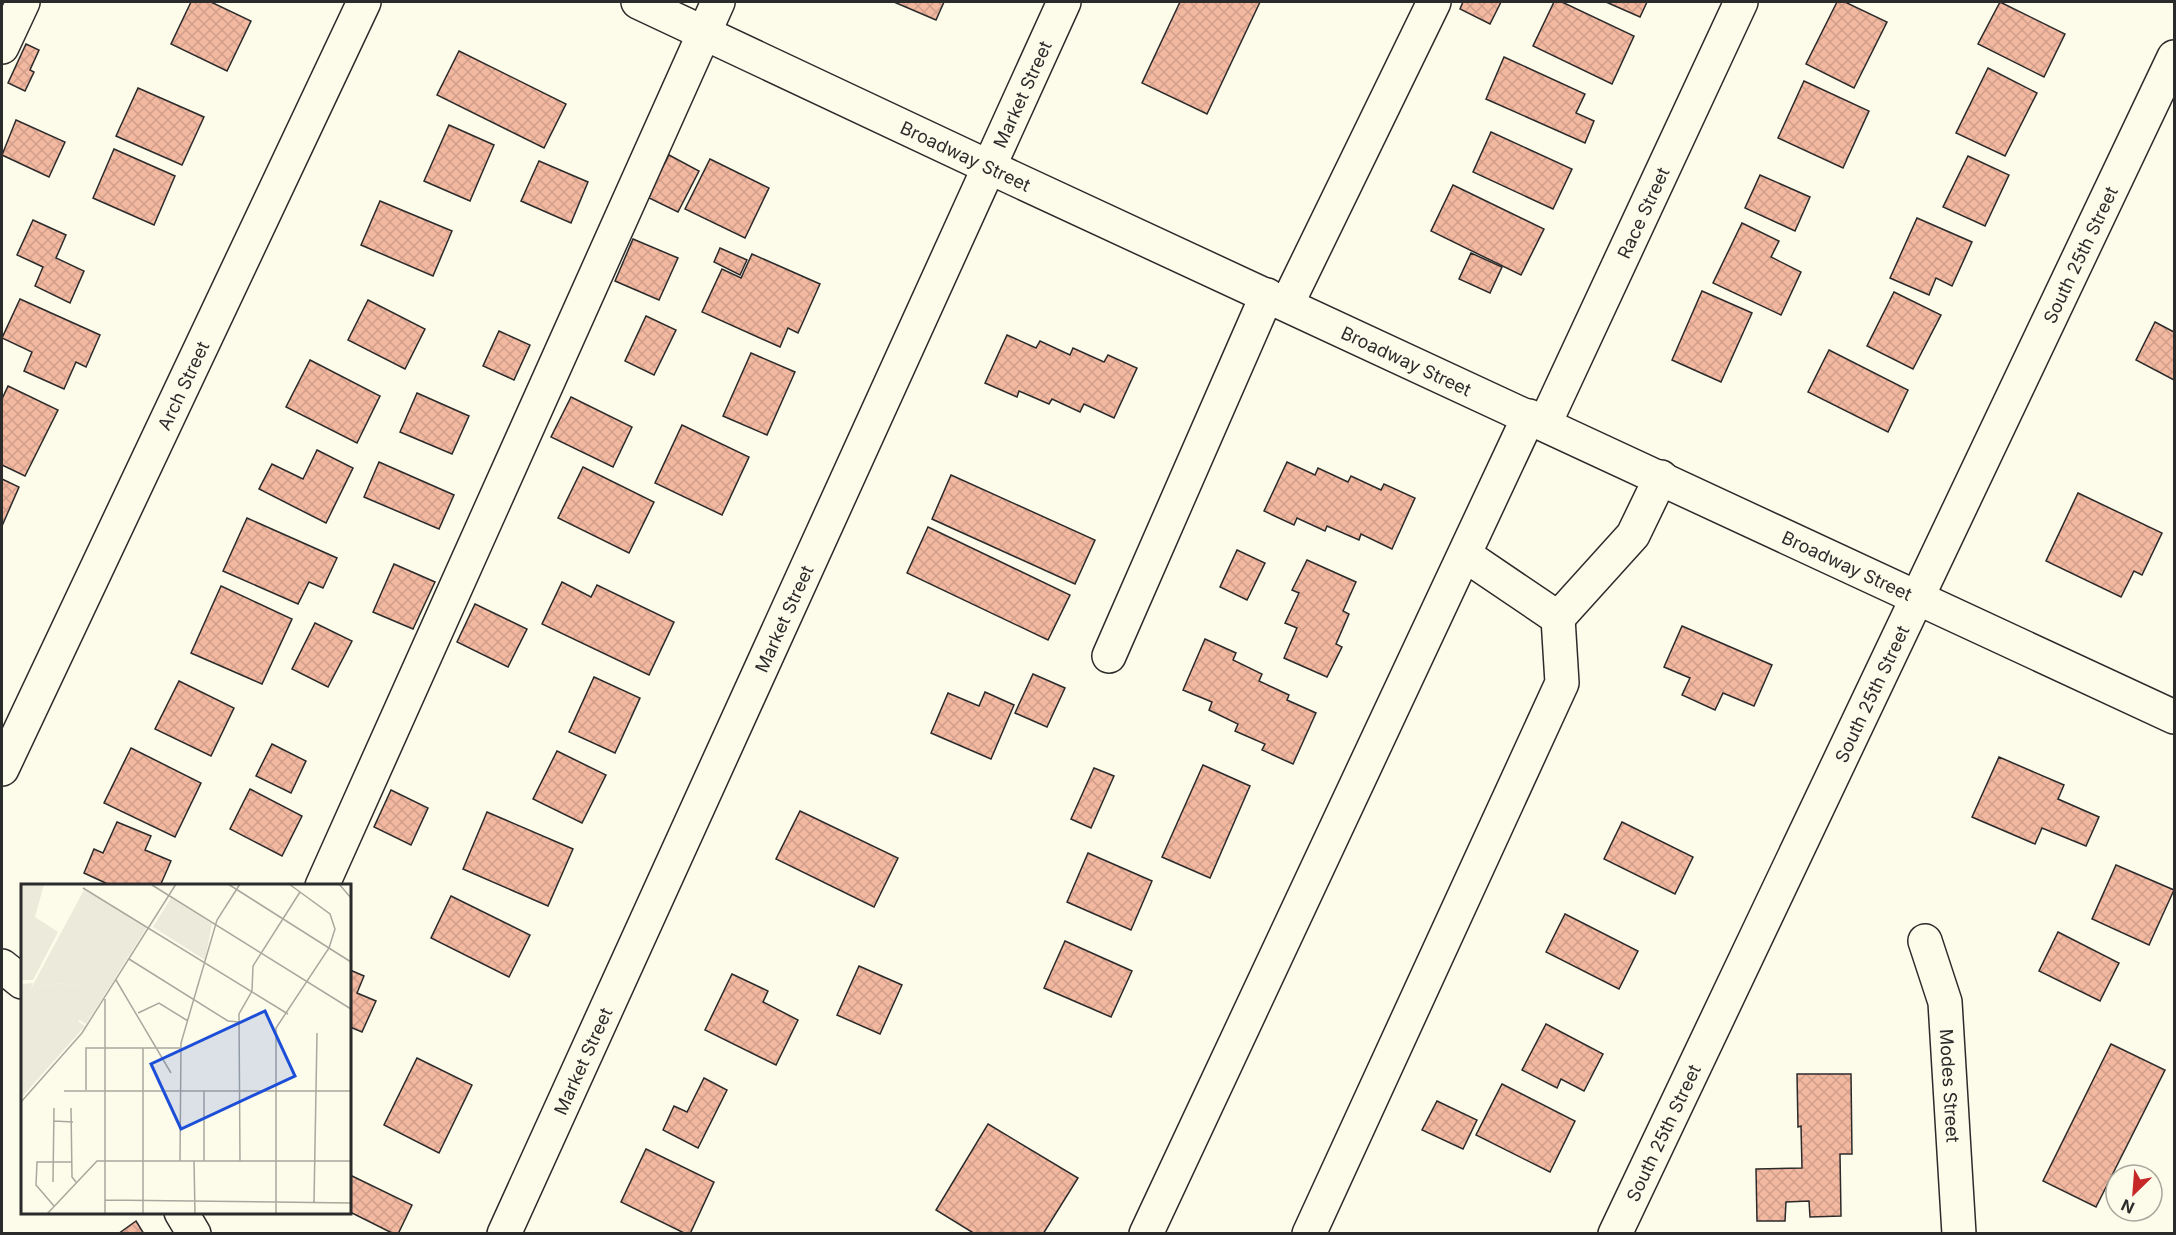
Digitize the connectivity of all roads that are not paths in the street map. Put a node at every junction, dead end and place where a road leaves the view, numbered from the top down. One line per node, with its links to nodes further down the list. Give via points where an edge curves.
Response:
1 (23, 2): 9 (street)
2 (364, 2): 20 (street, Arch Street)
3 (638, 2): 8 (street, Broadway Street)
4 (718, 2): 8 (street)
5 (1064, 2): 11 (street, Market Street)
6 (1434, 2): 12 (street)
7 (1741, 2): 13 (street, Race Street)
8 (705, 32): 11 (street, Broadway Street); 21 (street)
9 (2, 47)
10 (2175, 57): 16 (street, South 25th Street)
11 (989, 167): 12 (street, Broadway Street); 27 (street, Market Street)
12 (1277, 299): 13 (street, Broadway Street); 18 (street)
13 (1537, 419): 14 (street, Broadway Street); 15 (street, Race Street)
14 (1661, 477): 16 (street, Broadway Street); 17 (street, via 1633,535)
15 (1465, 555): 17 (street); 28 (street, Race Street)
16 (1918, 598): 19 (street, Broadway Street); 30 (street, South 25th Street)
17 (1558, 618): 29 (street, via 1562,683)
18 (1109, 656)
19 (2175, 717)
20 (2, 769)
21 (322, 884)
22 (1925, 941): 31 (street, Modes Street, via 1946,1002)
23 (2, 966): 24 (street)
24 (21, 981)
25 (182, 1214): 26 (street)
26 (195, 1233)
27 (504, 1233)
28 (1146, 1233)
29 (1309, 1233)
30 (1615, 1233)
31 (1959, 1233)

